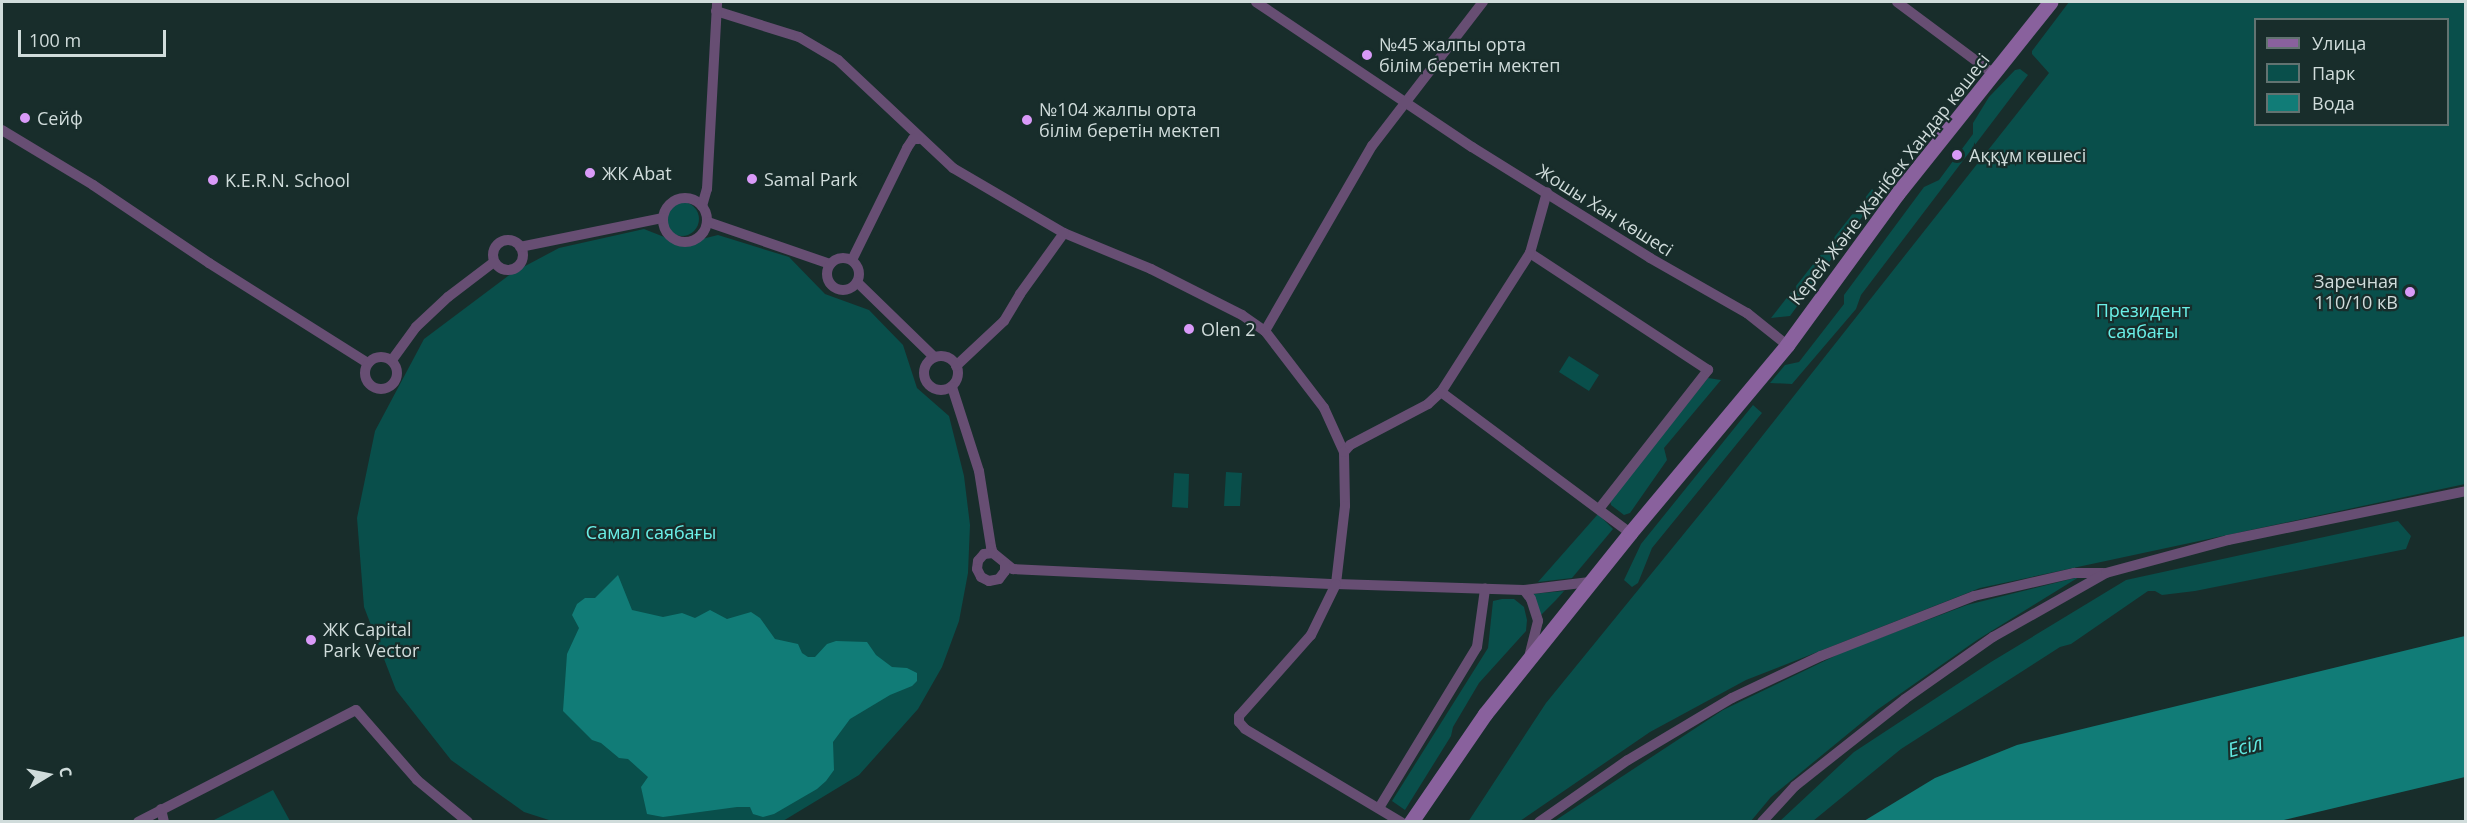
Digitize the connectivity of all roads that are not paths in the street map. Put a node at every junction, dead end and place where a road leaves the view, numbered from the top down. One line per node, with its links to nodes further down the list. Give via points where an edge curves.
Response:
1 (1256, 2): 7 (street, Жошы Хан көшесі)
2 (1483, 2): 7 (street)
3 (1897, 2): 6 (street)
4 (2050, 2): 6 (main road, Керей Және Жәнібек Хандар көшесі)
5 (717, 6): 9 (street, via 799,37 838,60); 11 (street, via 707,189)
6 (1994, 74): 22 (main road, Керей Және Жәнібек Хандар көшесі, via 1897,194)
7 (1408, 101): 10 (street, Жошы Хан көшесі, via 1472,147); 21 (street, via 1372,146)
8 (2, 130): 25 (street)
9 (919, 139): 14 (street, via 953,168); 17 (street, via 913,139 907,148)
10 (1547, 192): 16 (street); 22 (street, Жошы Хан көшесі, via 1650,258 1747,313)
11 (702, 206): 12 (street, via 687,198 676,200 667,207); 13 (street)
12 (663, 218): 13 (street, via 672,239 683,243 695,241); 15 (street)
13 (708, 222): 19 (street)
14 (1064, 233): 21 (street, via 1151,269 1242,315); 26 (street, via 1004,321)
15 (520, 247): 18 (street, via 508,240 500,242 495,247); 18 (street, via 523,255 515,269 507,271)
16 (1530, 253): 28 (street); 31 (street, via 1708,370)
17 (852, 260): 19 (street, via 838,258); 20 (street, via 859,273)
18 (494, 262): 24 (street, via 448,297 417,327)
19 (830, 264): 20 (street, via 826,271 830,285 844,291)
20 (857, 282): 23 (street)
21 (1265, 331): 29 (street, via 1324,408)
22 (1786, 345): 32 (main road, Керей Және Жәнібек Хандар көшесі, via 1642,511)
23 (934, 357): 26 (street, via 951,359); 27 (street, via 924,368 926,382 938,391)
24 (392, 360): 25 (street, via 377,357); 25 (street, via 397,377 386,389 370,385 365,375)
25 (368, 363)
26 (956, 366): 27 (street, via 958,377)
27 (952, 387): 33 (street, via 979,471)
28 (1441, 392): 29 (street, via 1428,404 1350,445); 31 (street)
29 (1344, 452): 37 (street, via 1345,506)
30 (2466, 490): 35 (street, via 2228,540)
31 (1599, 509): 32 (street)
32 (1630, 533): 36 (main road, Керей Және Жәнібек Хандар көшесі)
33 (993, 553): 34 (street); 34 (street, via 984,554 978,561 981,577 989,581 999,579)
34 (1005, 564): 37 (street, via 1018,571)
35 (2106, 573): 48 (street, via 2074,573 1974,596 1821,656 1724,703 1628,760); 49 (street, via 1993,638 1905,699 1795,786)
36 (1590, 582): 39 (street); 40 (main road, Керей Және Жәнібек Хандар көшесі)
37 (1336, 584): 38 (street); 41 (street, via 1311,635 1239,716 1239,722)
38 (1485, 588): 39 (street); 41 (street, via 1473,655)
39 (1524, 590): 40 (street, via 1538,621)
40 (1529, 658): 47 (main road, Керей Және Жәнібек Хандар көшесі, via 1485,714)
41 (1379, 808): 46 (street)
42 (161, 809): 43 (street); 44 (street); 45 (street, via 356,710 417,780)
43 (138, 822)
44 (164, 822)
45 (468, 822)
46 (1401, 822)
47 (1411, 822)
48 (1539, 822)
49 (1762, 822)

